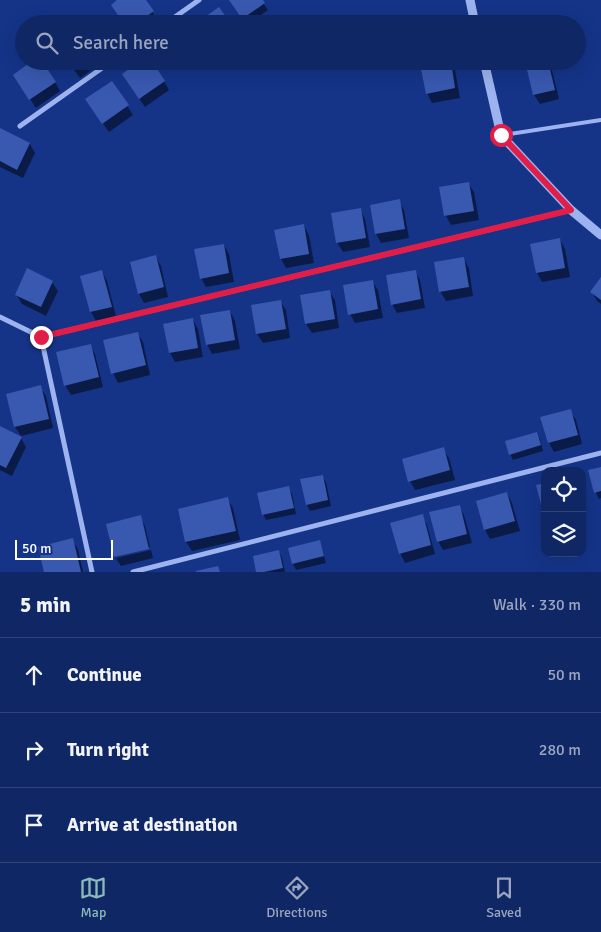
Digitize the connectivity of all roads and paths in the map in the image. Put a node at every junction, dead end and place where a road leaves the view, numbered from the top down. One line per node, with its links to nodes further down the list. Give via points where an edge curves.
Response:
1 (198, 0): 3 (street)
2 (470, 0): 4 (street)
3 (177, 15)
4 (474, 15)
5 (99, 70): 8 (street)
6 (486, 70): 9 (street)
7 (601, 120): 9 (lane)
8 (20, 126)
9 (501, 135): 10 (street)
10 (571, 210): 11 (street); 13 (street)
11 (601, 235)
12 (0, 317): 13 (street)
13 (41, 337): 15 (street)
14 (601, 453): 16 (street)
15 (92, 572)
16 (133, 572)

